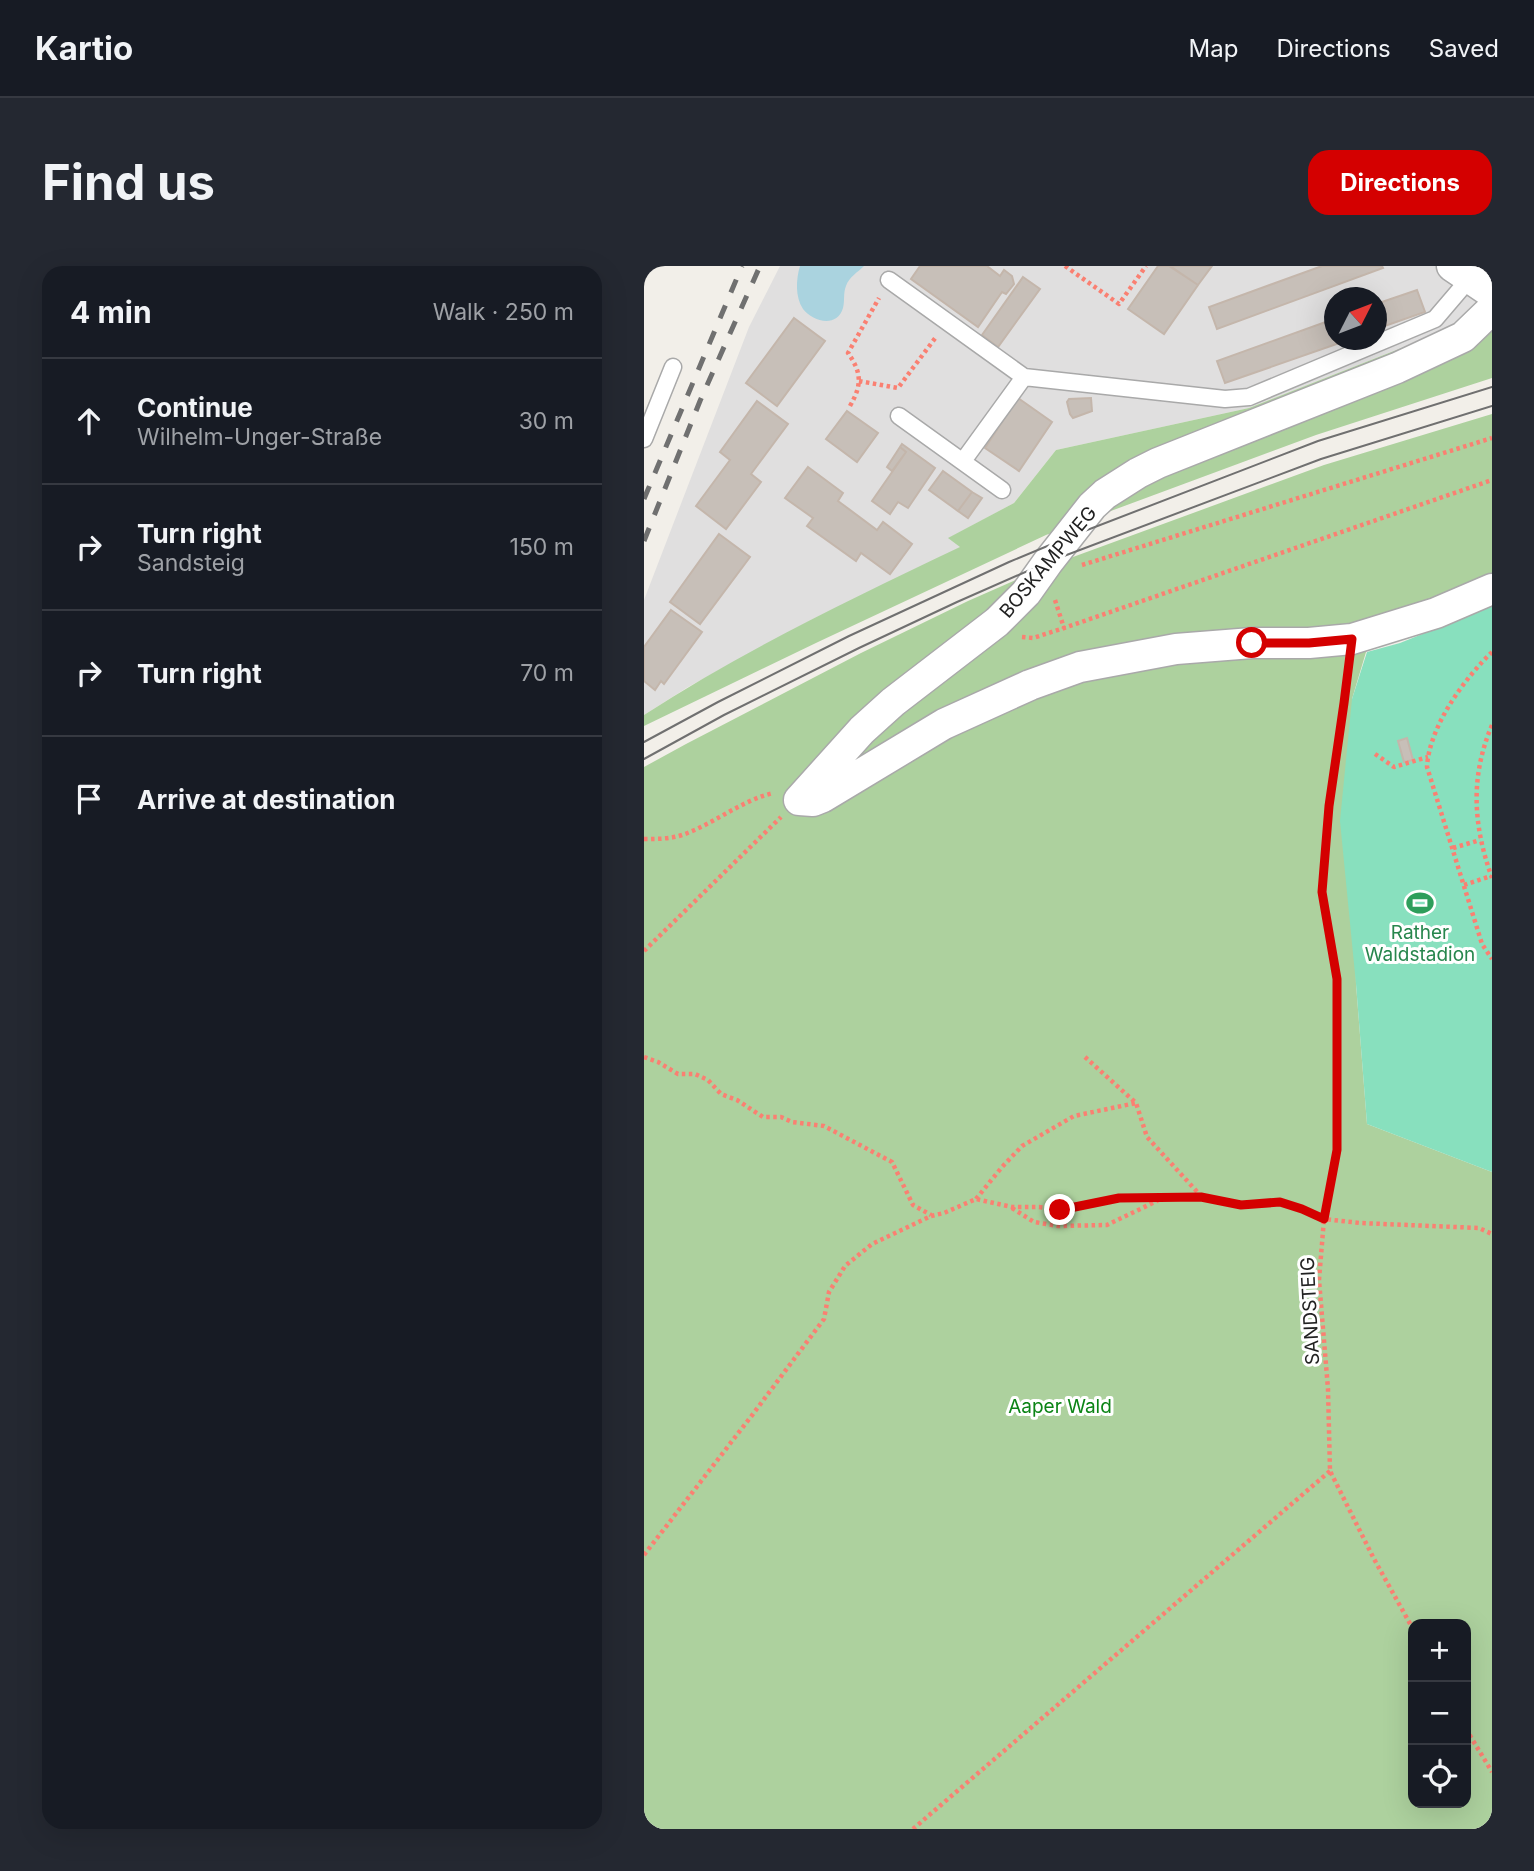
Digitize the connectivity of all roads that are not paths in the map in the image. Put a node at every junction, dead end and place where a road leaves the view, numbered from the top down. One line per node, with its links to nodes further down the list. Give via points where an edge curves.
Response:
1 (1472, 279): 5 (lane, via 1434,319 1249,397 1225,399)
2 (889, 281): 5 (lane)
3 (1492, 309): 10 (street, BOSKAMPWEG, via 1463,337 1158,463 1105,494 998,622 893,702 799,800 823,797 944,724 1080,667 1176,649 1352,639)
4 (673, 367): 7 (lane)
5 (1024, 377): 8 (lane)
6 (899, 416): 8 (lane)
7 (644, 439)
8 (963, 461): 9 (lane)
9 (1002, 490)
10 (1492, 589)

